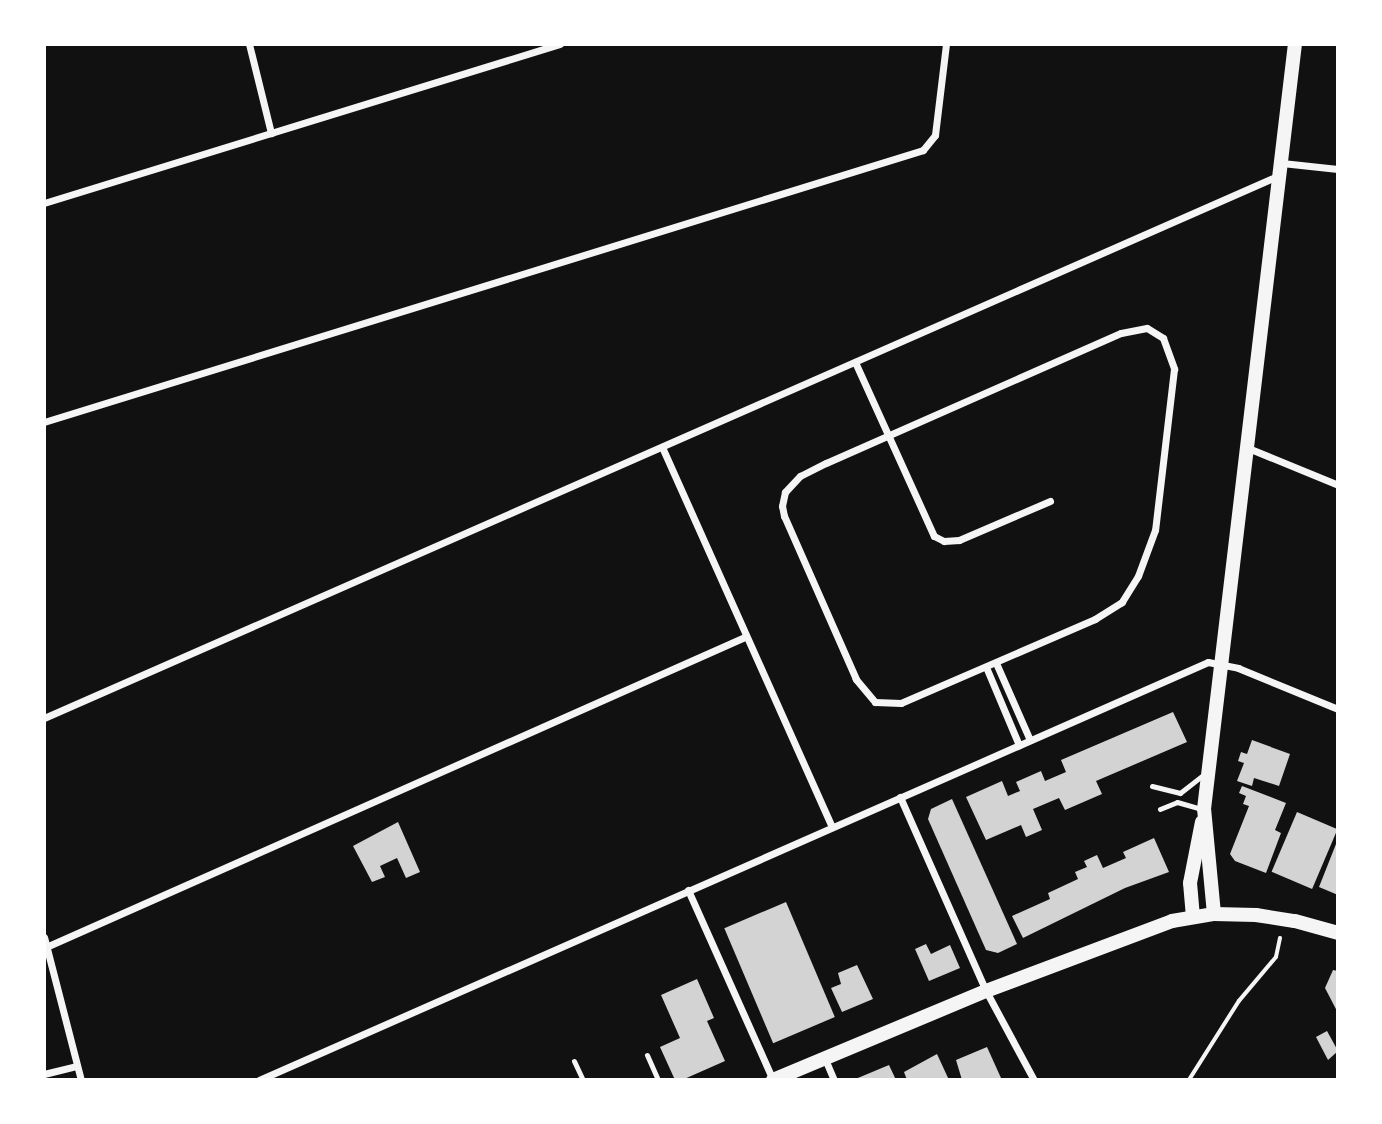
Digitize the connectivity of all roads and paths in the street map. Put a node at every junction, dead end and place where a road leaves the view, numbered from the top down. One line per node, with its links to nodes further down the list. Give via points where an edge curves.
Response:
1 (249, 44): 5 (street)
2 (559, 44): 5 (street)
3 (946, 44): 10 (street, via 935,135 929,146)
4 (1295, 44): 6 (main road)
5 (271, 133): 8 (street)
6 (1281, 169): 7 (street); 9 (street); 13 (main road)
7 (1338, 169)
8 (44, 204)
9 (855, 362): 11 (street); 12 (street)
10 (44, 422)
11 (888, 436): 15 (street, via 930,530 939,539 959,540); 17 (street, via 1129,331 1147,328 1156,332 1170,350 1174,369 1160,505 1138,576 1113,610); 19 (street, via 800,476 783,498 785,516 856,680 875,702 901,703)
12 (662, 447): 16 (street); 21 (street)
13 (1247, 448): 14 (street); 18 (main road)
14 (1338, 485)
15 (1050, 501)
16 (745, 637): 29 (street); 36 (street)
17 (996, 663): 19 (street); 22 (street)
18 (1222, 664): 20 (street); 22 (street, via 1208,662); 24 (main road)
19 (986, 667): 23 (street)
20 (1338, 709)
21 (44, 718)
22 (1030, 740): 23 (street)
23 (1019, 745): 26 (street)
24 (1210, 761): 25 (lane, via 1196,783 1180,793); 28 (main road)
25 (1152, 786)
26 (900, 797): 29 (street); 37 (street)
27 (1160, 809): 28 (lane, via 1177,802)
28 (1204, 811): 31 (main road); 32 (main road, via 1189,883)
29 (832, 827): 30 (street)
30 (688, 890): 44 (street); 47 (street)
31 (1214, 914): 32 (main road); 33 (main road, via 1271,917)
32 (1193, 917): 37 (main road, via 1136,932)
33 (1338, 933)
34 (44, 937): 36 (street)
35 (1280, 938): 50 (path, via 1276,957 1239,1001)
36 (46, 947): 41 (street)
37 (986, 991): 39 (main road); 49 (street)
38 (647, 1055): 46 (lane)
39 (825, 1058): 47 (main road); 48 (street)
40 (574, 1060): 45 (lane)
41 (77, 1066): 42 (street); 43 (street)
42 (44, 1074)
43 (81, 1080)
44 (259, 1080)
45 (583, 1080)
46 (658, 1080)
47 (773, 1080)
48 (834, 1080)
49 (1034, 1080)
50 (1189, 1080)

